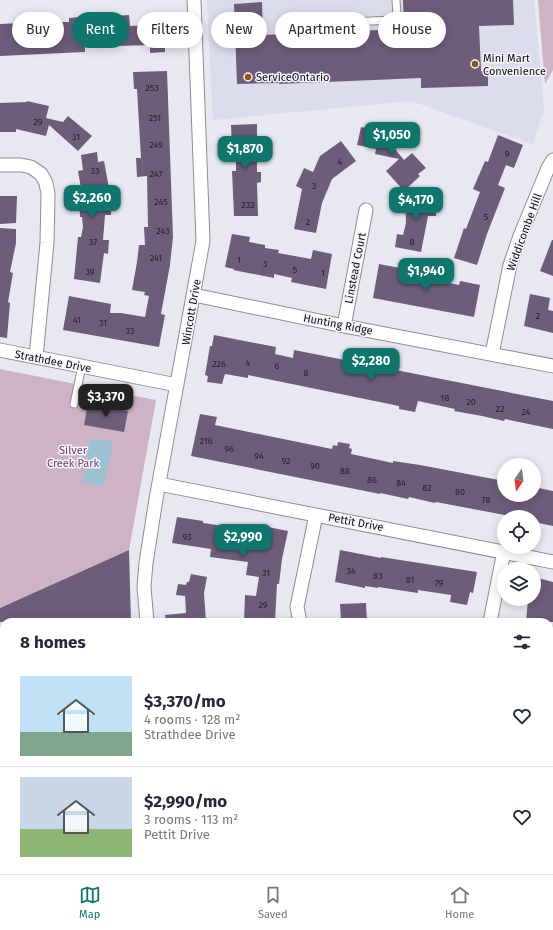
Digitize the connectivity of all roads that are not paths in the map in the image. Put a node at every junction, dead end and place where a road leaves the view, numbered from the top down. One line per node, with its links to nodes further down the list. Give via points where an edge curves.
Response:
1 (194, 0): 7 (street, Wincott Drive, via 204,241)
2 (396, 0): 3 (lane, via 397,16 394,20)
3 (370, 21)
4 (553, 160): 10 (street, Widdicombe Hill, via 510,265)
5 (0, 165): 11 (street, via 31,167 41,174 46,183 47,243)
6 (366, 210): 8 (street, Linstead Court)
7 (194, 295): 8 (street, Hunting Ridge); 14 (street, Wincott Drive)
8 (344, 326): 10 (street, Hunting Ridge)
9 (0, 350): 11 (street, Strathdee Drive)
10 (492, 354): 13 (street, Hunting Ridge)
11 (36, 357): 12 (street, Strathdee Drive)
12 (82, 366): 14 (street, Strathdee Drive); 15 (lane)
13 (553, 366)
14 (177, 385): 16 (street, Wincott Drive)
15 (74, 404)
16 (159, 484): 17 (street, Pettit Drive); 22 (street, Wincott Drive, via 146,563 144,587)
17 (316, 515): 18 (street, Pettit Drive); 23 (street, via 297,607)
18 (497, 550)
19 (503, 554): 24 (street)
20 (517, 554): 21 (street, Pettit Drive)
21 (553, 562)
22 (147, 618)
23 (299, 618)
24 (491, 618)

